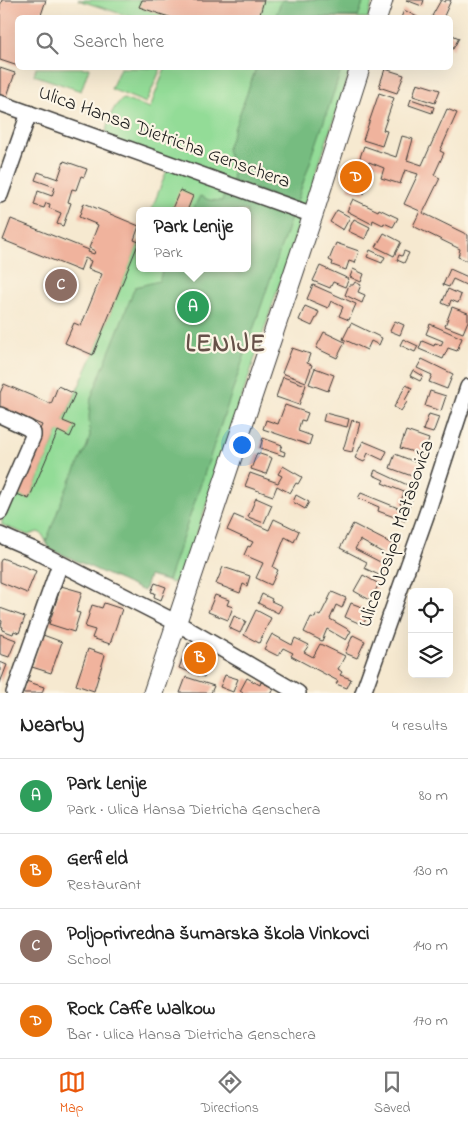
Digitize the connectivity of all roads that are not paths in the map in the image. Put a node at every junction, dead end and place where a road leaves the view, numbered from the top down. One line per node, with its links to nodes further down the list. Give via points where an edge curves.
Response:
1 (383, 0): 2 (main road)
2 (378, 15)
3 (359, 70): 7 (main road)
4 (0, 104): 5 (street, Ulica Hansa Dietricha Genschera)
5 (29, 113): 6 (street); 7 (street, Ulica Hansa Dietricha Genschera)
6 (0, 195)
7 (313, 215): 13 (main road)
8 (467, 394): 17 (street, Ulica Josipa Matasovića)
9 (0, 415): 10 (street, via 33,433)
10 (0, 512)
11 (0, 535): 12 (street)
12 (60, 564): 13 (street); 14 (street)
13 (177, 623): 15 (main road); 16 (street)
14 (14, 693)
15 (153, 693)
16 (298, 693)
17 (363, 693)

